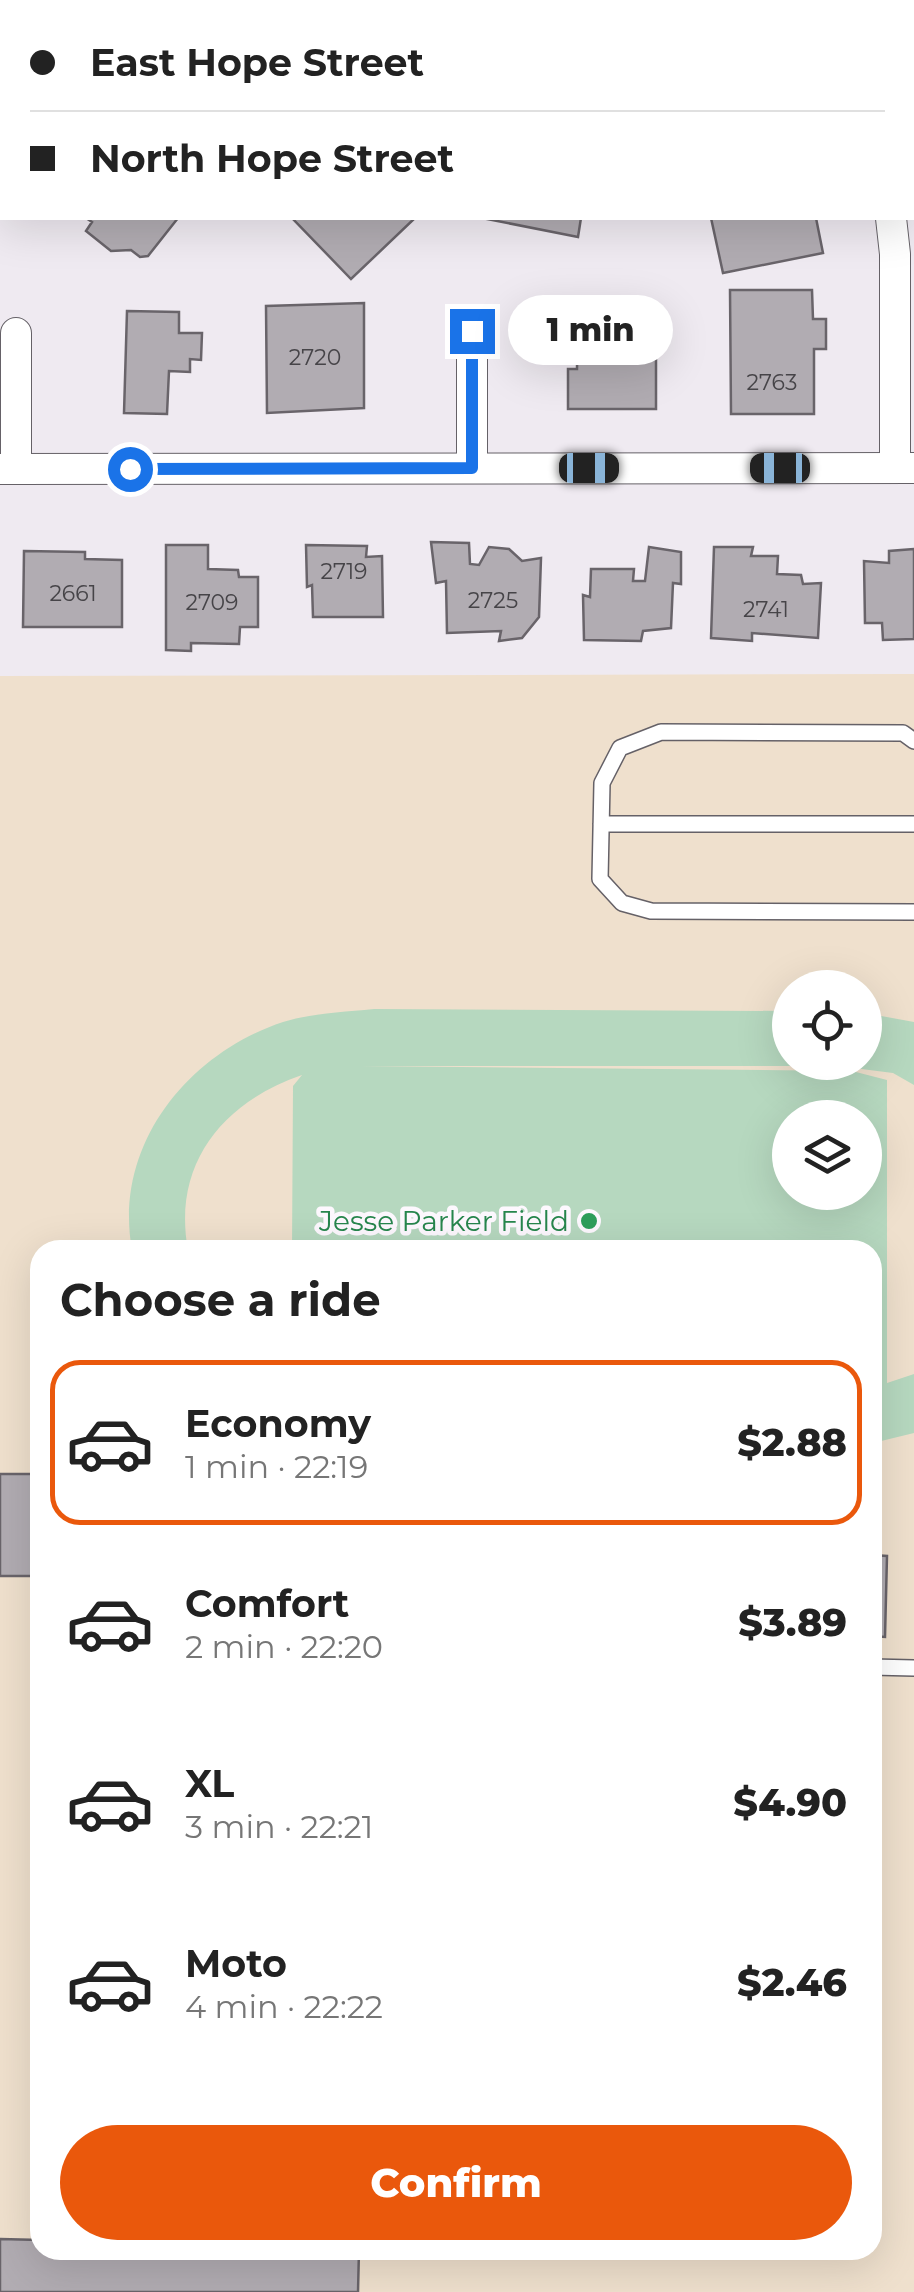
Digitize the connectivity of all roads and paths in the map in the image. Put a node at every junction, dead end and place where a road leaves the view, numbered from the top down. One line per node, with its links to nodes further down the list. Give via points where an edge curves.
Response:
1 (892, 220): 5 (street)
2 (472, 331): 4 (street)
3 (16, 334): 6 (street)
4 (472, 468): 5 (street); 6 (street)
5 (904, 468)
6 (8, 469)
7 (914, 741): 8 (lane, via 904,734 661,732 620,748 602,783)
8 (601, 824): 9 (lane); 10 (lane, via 600,878 622,903 650,911)
9 (914, 824)
10 (914, 912)
11 (882, 1667): 12 (lane)
12 (914, 1668)

